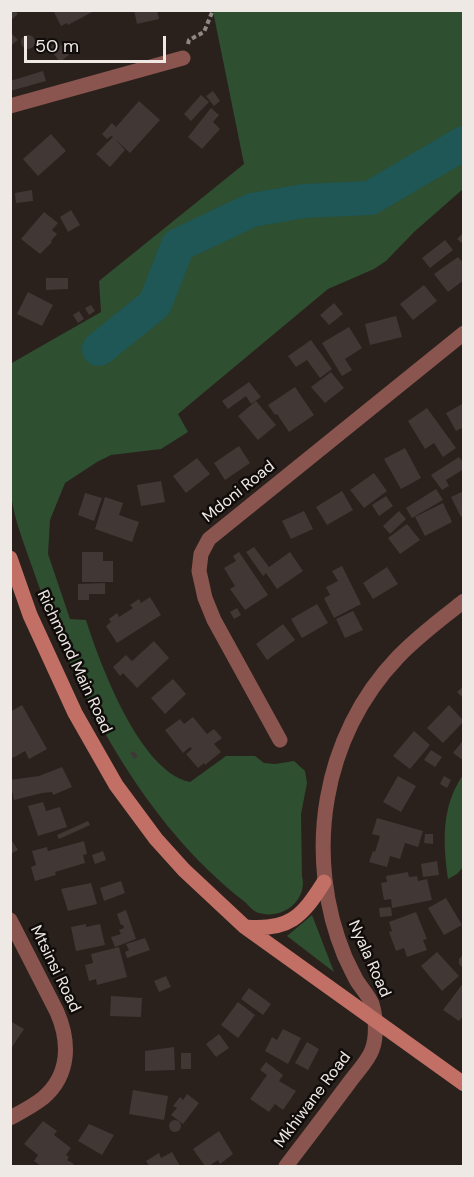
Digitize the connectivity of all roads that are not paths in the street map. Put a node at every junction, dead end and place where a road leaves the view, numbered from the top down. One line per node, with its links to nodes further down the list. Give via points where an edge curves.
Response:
1 (183, 58): 2 (street)
2 (10, 106)
3 (464, 333): 6 (street, Mdoni Road, via 209,539 201,554 201,584 214,620)
4 (10, 558): 9 (main road, Richmond Main Road, via 30,615 75,713 116,784 156,839)
5 (464, 601): 7 (street, Nyala Road, via 397,657 368,694 350,726 326,803)
6 (280, 740)
7 (324, 882): 9 (main road, via 293,919 280,926); 10 (street, Nyala Road, via 336,933 371,1003)
8 (10, 920): 12 (street, Mtsinsi Road, via 57,1012 66,1041 63,1068 52,1089)
9 (245, 927): 10 (main road, Richmond Main Road)
10 (374, 1021): 11 (main road, Nyala Road); 13 (street, Mkhiwane Road, via 372,1050)
11 (464, 1084)
12 (10, 1118)
13 (286, 1167)

